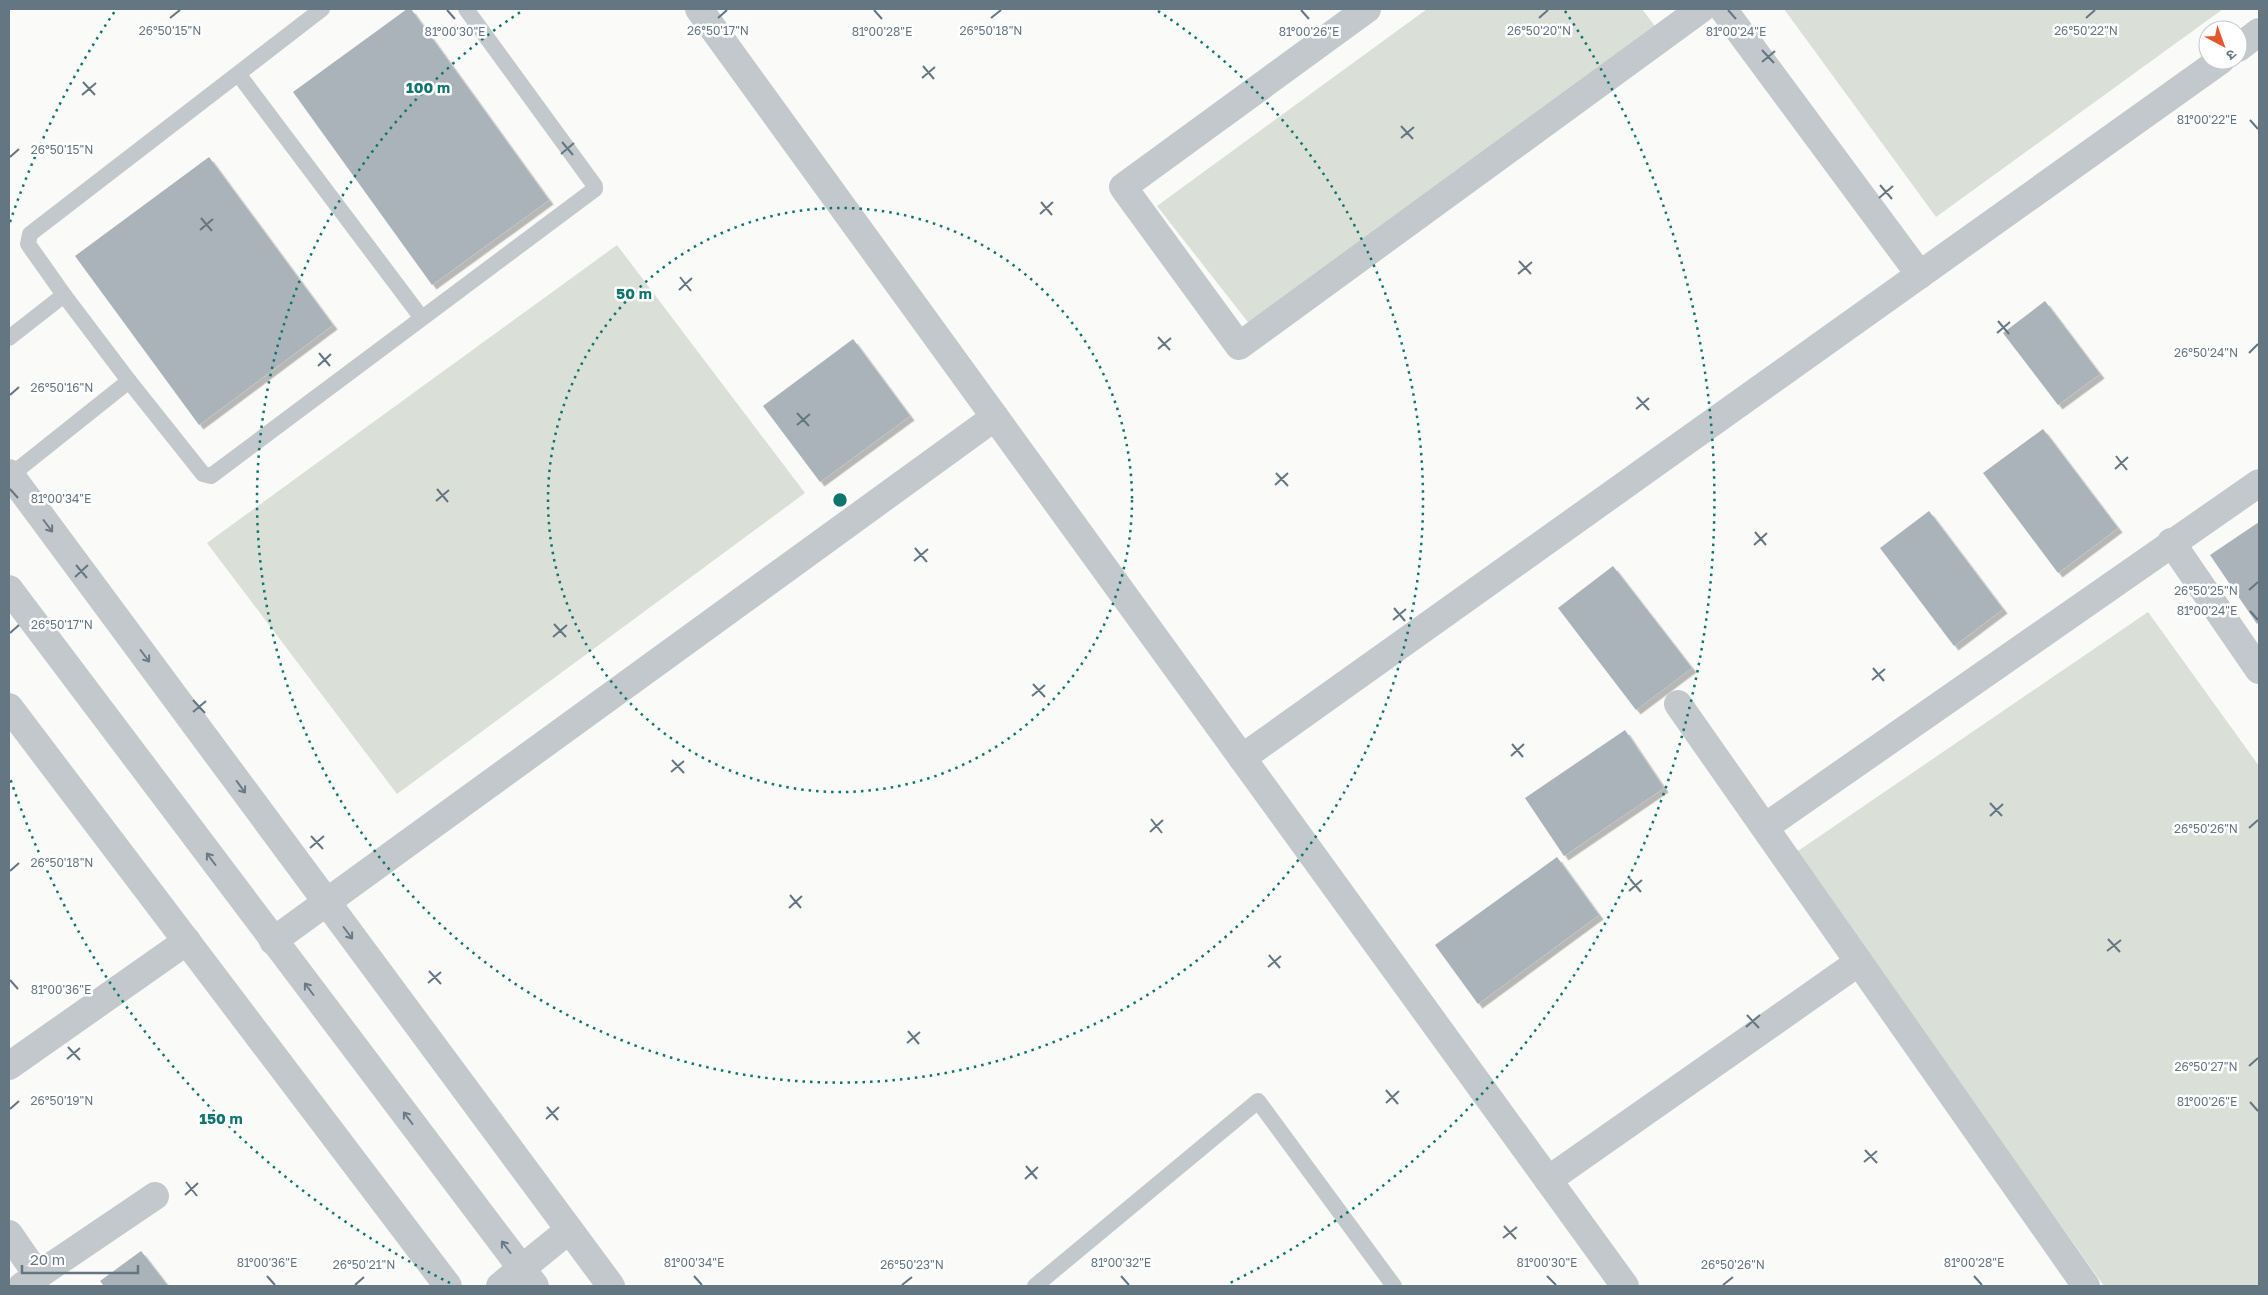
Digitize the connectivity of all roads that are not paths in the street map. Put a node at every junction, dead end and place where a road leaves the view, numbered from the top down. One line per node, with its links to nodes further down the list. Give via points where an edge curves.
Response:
1 (322, 9): 10 (lane)
2 (466, 9): 13 (lane, via 595,186)
3 (699, 9): 16 (street)
4 (1367, 9): 5 (street, via 1123,187 1239,346)
5 (1701, 9)
6 (1723, 9): 11 (street)
7 (2259, 32): 8 (street)
8 (2248, 40)
9 (2207, 70): 11 (street)
10 (239, 75): 12 (lane, via 30,234 28,244); 13 (lane)
11 (1920, 275): 24 (street)
12 (64, 295): 14 (lane); 15 (lane)
13 (421, 317): 15 (lane, via 212,476 203,474)
14 (9, 338)
15 (129, 381): 17 (lane)
16 (995, 417): 24 (street); 26 (street)
17 (10, 474): 26 (street, one-way to 26)
18 (2259, 483): 19 (street)
19 (2171, 542): 21 (street); 25 (street)
20 (9, 590): 28 (street, one-way to 20)
21 (2259, 670)
22 (1678, 704): 25 (street)
23 (9, 707): 27 (street)
24 (1242, 758): 31 (street)
25 (1765, 827): 29 (street)
26 (326, 903): 28 (street); 33 (street, one-way to 33)
27 (186, 941): 30 (street); 37 (street)
28 (273, 941): 35 (street, one-way to 28)
29 (1859, 962): 31 (street); 43 (street)
30 (9, 1066)
31 (1548, 1180): 42 (street)
32 (155, 1196): 36 (street)
33 (569, 1230): 35 (street); 39 (street)
34 (9, 1234): 36 (street)
35 (529, 1278): 38 (street)
36 (30, 1281)
37 (448, 1286)
38 (500, 1286)
39 (611, 1286)
40 (1034, 1286): 41 (lane, via 1258,1101)
41 (1394, 1286)
42 (1625, 1286)
43 (2086, 1286)

